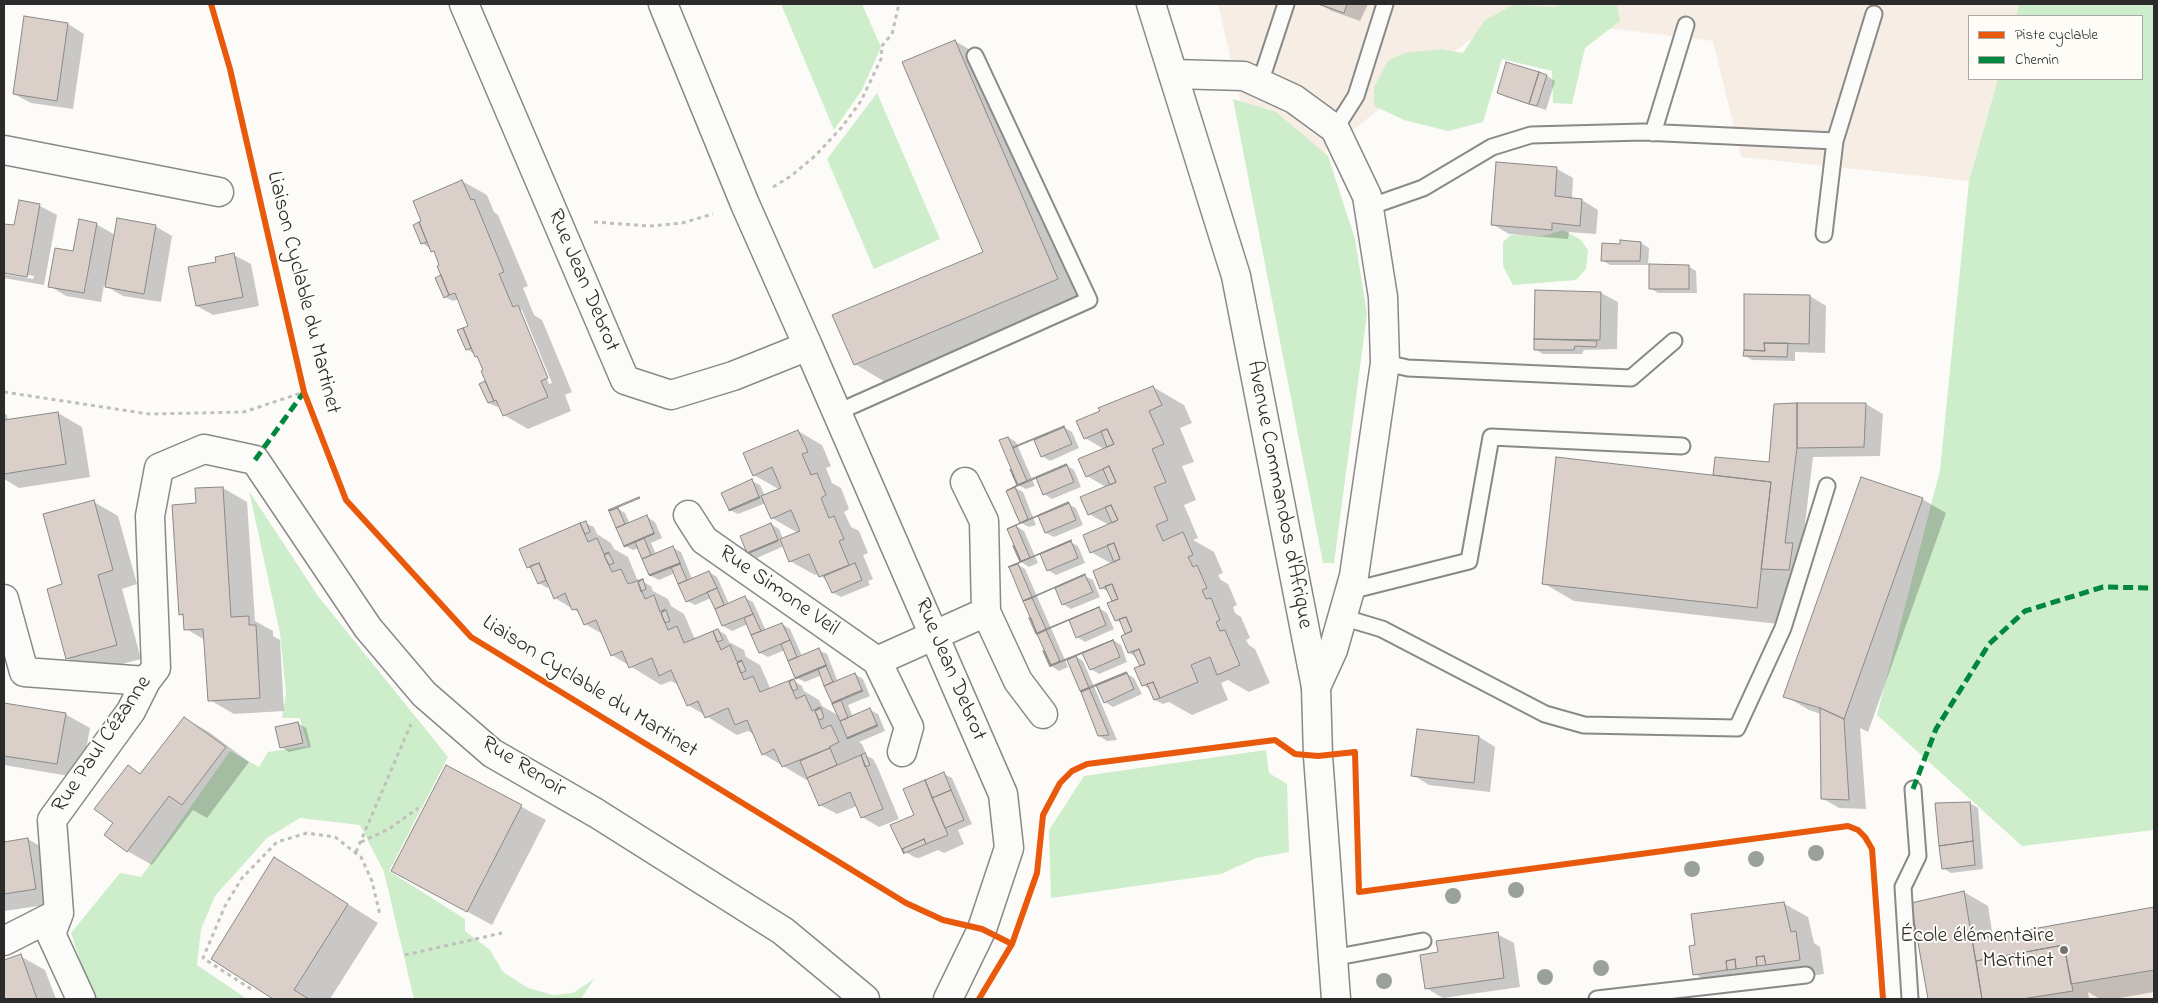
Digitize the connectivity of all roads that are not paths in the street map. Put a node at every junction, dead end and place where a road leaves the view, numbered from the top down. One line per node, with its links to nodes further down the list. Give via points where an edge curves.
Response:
1 (464, 4): 19 (street, Rue Jean Debrot, via 625,380 671,395 733,376)
2 (663, 4): 19 (street, Rue Jean Debrot, via 745,204)
3 (1151, 4): 9 (street, Avenue Commandos d'Afrique)
4 (1286, 4): 10 (lane)
5 (1385, 4): 11 (lane, via 1356,96)
6 (1874, 14): 13 (lane)
7 (1686, 25): 12 (lane)
8 (975, 56): 21 (lane, via 1089,300)
9 (1173, 74): 10 (street, via 1244,76); 35 (street, Avenue Commandos d'Afrique, via 1236,276)
10 (1260, 83): 11 (street, via 1294,99)
11 (1335, 129): 16 (street, via 1367,196)
12 (1653, 133): 13 (lane); 16 (lane, via 1531,135 1492,147 1423,188)
13 (1835, 140): 17 (lane)
14 (4, 150): 15 (street)
15 (220, 192)
16 (1369, 207): 20 (street, via 1383,297)
17 (1824, 234)
18 (1674, 341): 20 (lane, via 1631,378 1408,368)
19 (808, 346): 21 (street, Rue Jean Debrot)
20 (1385, 363): 27 (street)
21 (838, 412): 31 (street, Rue Jean Debrot)
22 (1682, 446): 27 (lane, via 1491,437 1469,561)
23 (255, 460): 34 (street, Rue Paul Cézanne, via 204,449 159,468 150,516 156,668); 45 (street, Rue Renoir, via 368,628 424,694 492,753 596,813 783,931)
24 (965, 482): 29 (street, via 984,521)
25 (1827, 486): 30 (lane, via 1783,628 1736,728 1584,725 1545,714 1382,629)
26 (688, 515): 32 (street, Rue Simone Veil, via 704,540)
27 (1350, 591): 30 (street)
28 (4, 599): 33 (street)
29 (986, 612): 31 (street); 36 (street, via 1018,681)
30 (1342, 617): 35 (street, via 1333,650)
31 (934, 634): 32 (street); 46 (street, Rue Jean Debrot, via 1003,794 1009,848 982,929)
32 (877, 661): 37 (street, Rue Simone Veil, via 909,727)
33 (14, 676): 34 (street)
34 (146, 681): 39 (street, Rue Paul Cézanne, via 131,712 52,820)
35 (1316, 687): 42 (street, Avenue Commandos d'Afrique)
36 (1043, 714)
37 (902, 752)
38 (1913, 788): 49 (lane, via 1918,856 1903,887)
39 (59, 913): 40 (street); 44 (street, via 51,934)
40 (4, 941)
41 (1423, 941): 42 (lane)
42 (1332, 958): 47 (street, Avenue Commandos d'Afrique)
43 (1806, 975): 48 (lane)
44 (81, 999)
45 (865, 999)
46 (948, 999)
47 (1336, 999)
48 (1596, 999)
49 (1910, 999)

